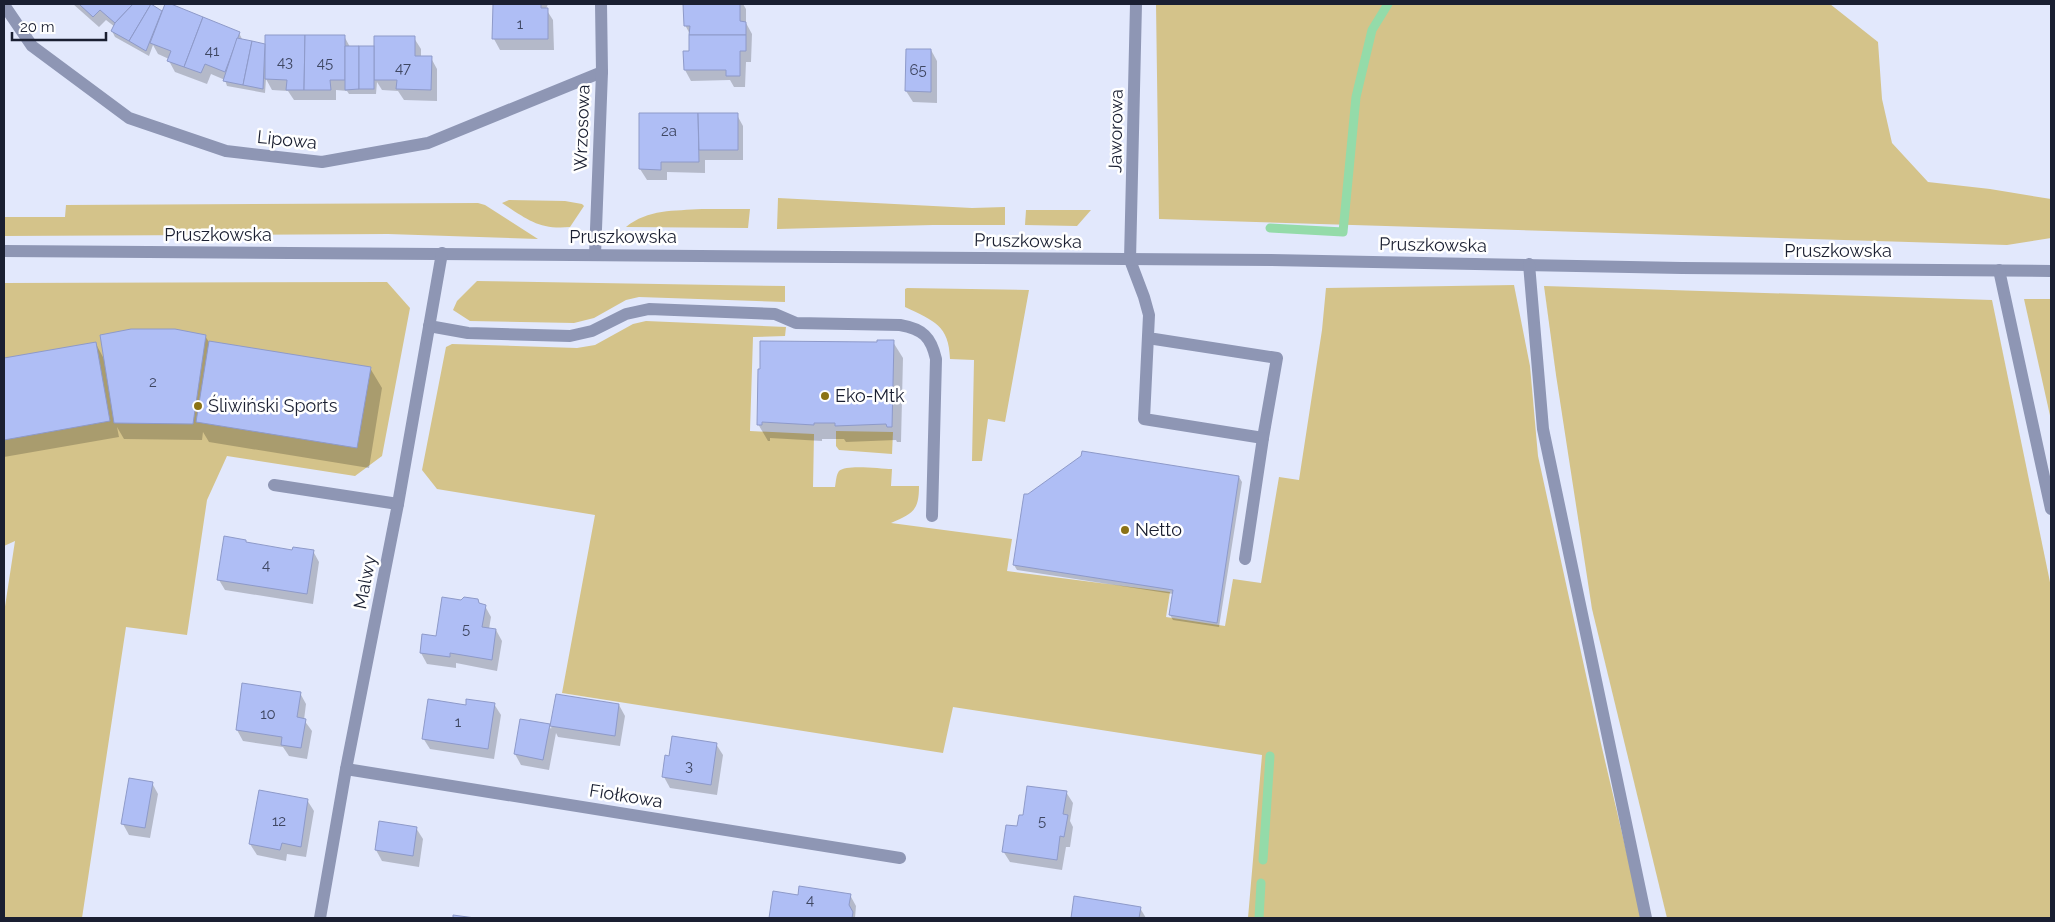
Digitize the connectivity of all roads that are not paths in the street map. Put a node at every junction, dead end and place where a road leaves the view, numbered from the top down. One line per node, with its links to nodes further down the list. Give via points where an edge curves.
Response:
1 (601, 4): 4 (street, Wrzosowa)
2 (1136, 4): 8 (street, Jaworowa)
3 (4, 5): 4 (street, Lipowa, via 32,46 129,118 226,151 312,161 322,162 428,143)
4 (602, 72): 7 (street, Wrzosowa)
5 (4, 251): 6 (street, Pruszkowska)
6 (442, 253): 7 (street, Pruszkowska); 12 (street, Malwy)
7 (595, 254): 8 (street, Pruszkowska)
8 (1130, 260): 9 (street, Pruszkowska); 13 (street, via 1146,305)
9 (1529, 264): 10 (street, Pruszkowska); 23 (street, via 1543,429)
10 (1999, 270): 11 (street, Pruszkowska); 17 (street)
11 (2051, 271)
12 (429, 326): 16 (street, Malwy); 18 (street, via 468,333 570,336 592,332 626,314 649,308 775,314 796,323 912,327 928,337 936,359)
13 (1148, 338): 14 (street, via 1144,419); 14 (street, via 1277,358)
14 (1264, 438): 19 (street)
15 (274, 485): 16 (street)
16 (398, 504): 20 (street, Malwy)
17 (2051, 509)
18 (932, 516)
19 (1245, 559)
20 (346, 769): 21 (street, Fiołkowa); 22 (street, Malwy)
21 (900, 858)
22 (320, 918)
23 (1646, 918)

